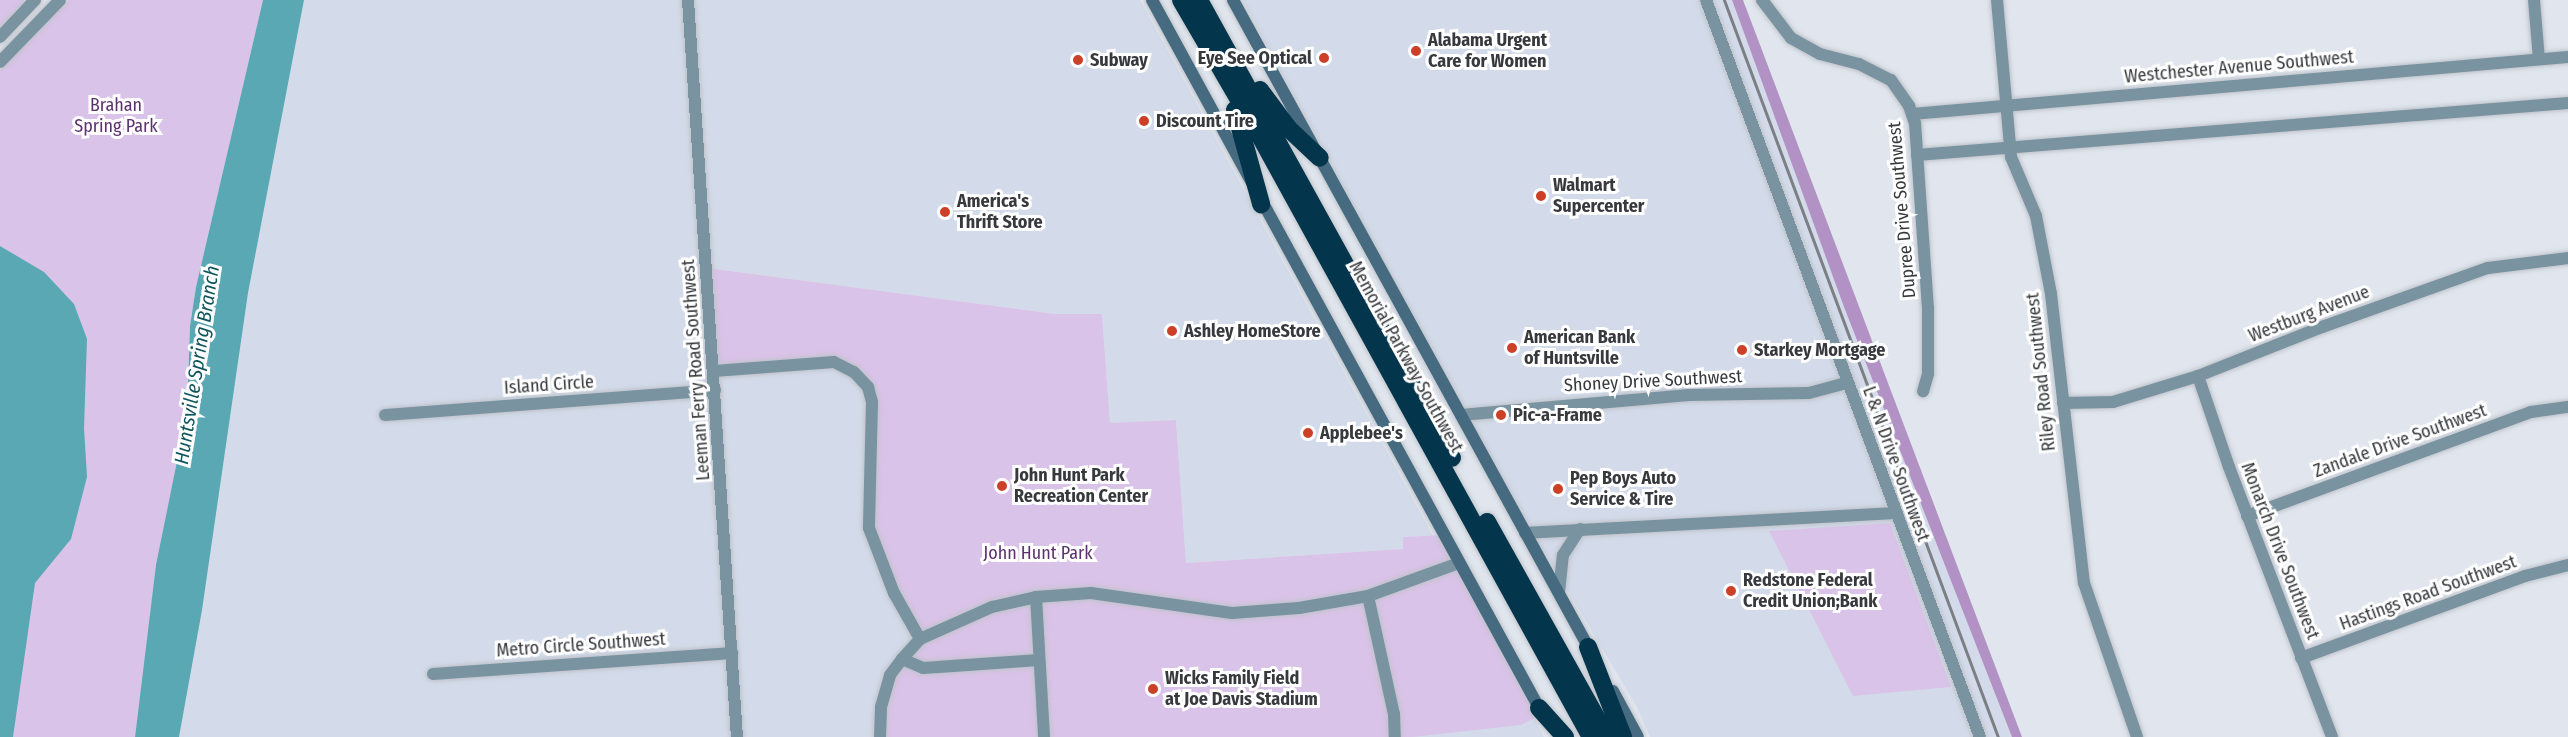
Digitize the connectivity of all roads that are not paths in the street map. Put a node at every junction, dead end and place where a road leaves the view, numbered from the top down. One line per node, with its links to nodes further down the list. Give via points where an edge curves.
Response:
1 (35, 0): 12 (street)
2 (60, 0): 16 (street)
3 (688, 0): 26 (street, Leeman Ferry Road Southwest)
4 (1152, 0): 24 (main road)
5 (1181, 0): 17 (highway, Memorial Parkway Southwest)
6 (1199, 0): 13 (highway, Memorial Parkway Southwest)
7 (1233, 0): 23 (main road)
8 (1706, 0): 28 (street, L & N Drive Southwest)
9 (1762, 0): 20 (street, Dupree Drive Southwest, via 1791,38 1820,54 1859,64 1891,80)
10 (1997, 0): 19 (street, Riley Road Southwest)
11 (2534, 0): 15 (street)
12 (0, 37)
13 (1223, 44): 23 (highway, via 1289,129); 59 (highway, Memorial Parkway Southwest)
14 (2568, 57): 15 (street, Westchester Avenue Southwest)
15 (2539, 59): 19 (street, Westchester Avenue Southwest)
16 (0, 62)
17 (1223, 77): 24 (highway, via 1245,138); 58 (highway, Memorial Parkway Southwest, via 1266,147)
18 (2568, 103): 21 (street)
19 (2005, 106): 20 (street, Westchester Avenue Southwest); 21 (street, Riley Road Southwest)
20 (1912, 114): 22 (street, Dupree Drive Southwest)
21 (2010, 148): 22 (street); 31 (street, Riley Road Southwest, via 2022,190 2036,216 2044,254)
22 (1917, 156): 30 (street, Dupree Drive Southwest, via 1928,308 1928,374)
23 (1320, 158): 34 (main road)
24 (1261, 204): 39 (main road)
25 (2568, 258): 27 (street, Westburg Avenue, via 2488,268)
26 (714, 371): 29 (street, Leeman Ferry Road Southwest); 44 (street, via 834,362 854,372 868,387 872,402 869,528 894,593)
27 (2198, 376): 31 (street, Westburg Avenue, via 2112,402); 36 (street, Monarch Drive Southwest)
28 (1847, 383): 34 (street, Shoney Drive Southwest, via 1809,393 1689,395); 35 (street, L & N Drive Southwest)
29 (715, 390): 33 (street, Island Circle); 46 (street, Leeman Ferry Road Southwest)
30 (1923, 391)
31 (2063, 403): 63 (street, Riley Road Southwest, via 2084,583)
32 (2568, 407): 36 (street, Zandale Drive Southwest, via 2531,412)
33 (385, 415)
34 (1461, 415): 38 (main road)
35 (1894, 513): 37 (street); 62 (street, L & N Drive Southwest)
36 (2247, 516): 47 (street, Monarch Drive Southwest)
37 (1580, 529): 38 (street); 41 (street, via 1563,555)
38 (1524, 532): 41 (main road)
39 (1460, 563): 42 (street); 51 (main road)
40 (2568, 565): 47 (street, Hastings Road Southwest, via 2525,576)
41 (1558, 592): 45 (main road)
42 (1368, 596): 43 (street, via 1232,613 1091,593); 55 (street, via 1394,714)
43 (1036, 597): 44 (street, via 992,607); 49 (street)
44 (920, 639): 48 (street)
45 (1588, 647): 60 (highway); 61 (main road)
46 (732, 652): 50 (street, Metro Circle Southwest); 52 (street, Leeman Ferry Road Southwest)
47 (2301, 658): 64 (street, Monarch Drive Southwest)
48 (902, 659): 49 (street, via 923,668); 53 (street, via 890,675 884,696)
49 (1039, 660): 54 (street)
50 (433, 674)
51 (1539, 708): 56 (main road); 57 (highway)
52 (737, 737)
53 (880, 737)
54 (1044, 737)
55 (1395, 737)
56 (1555, 737)
57 (1565, 737)
58 (1591, 737)
59 (1607, 737)
60 (1623, 737)
61 (1638, 737)
62 (1980, 737)
63 (2137, 737)
64 (2332, 737)

